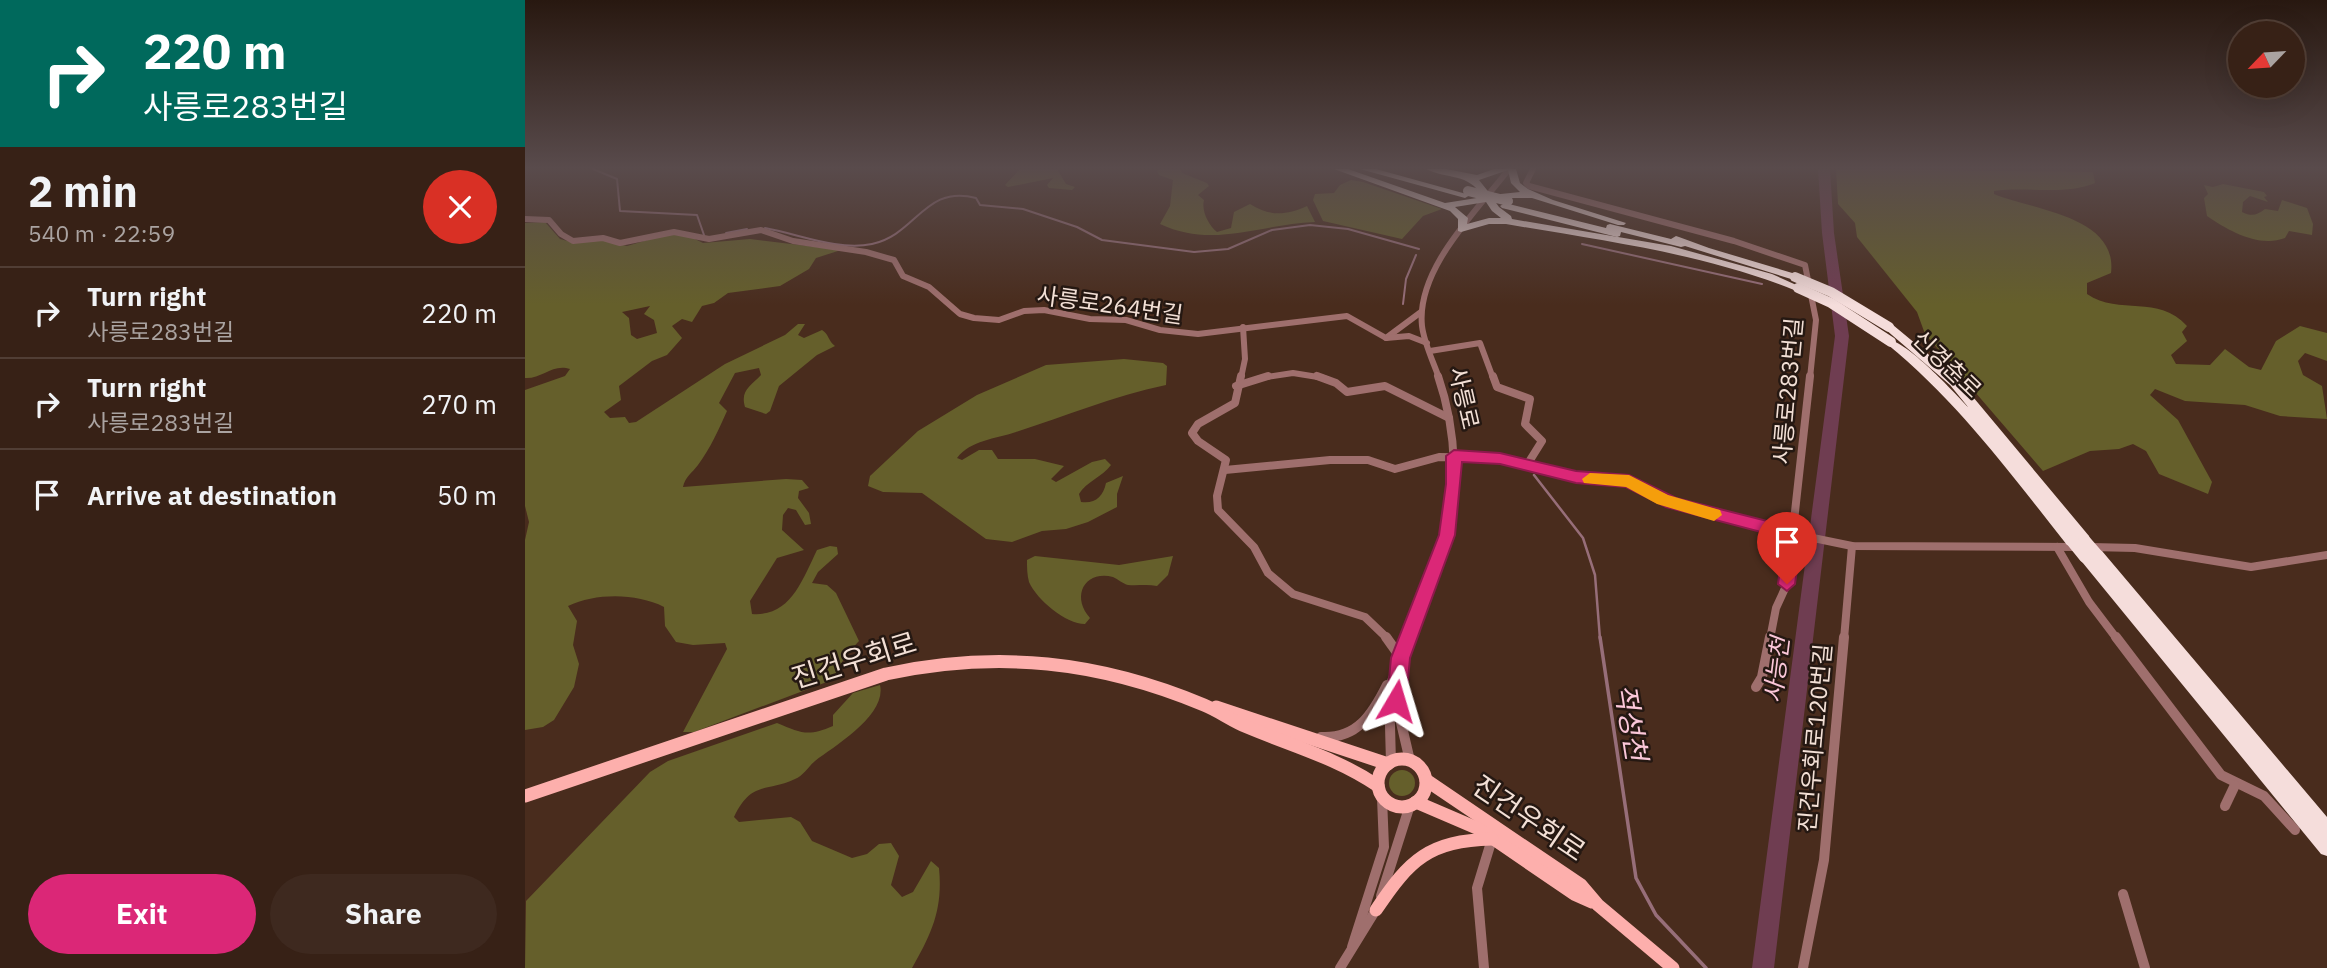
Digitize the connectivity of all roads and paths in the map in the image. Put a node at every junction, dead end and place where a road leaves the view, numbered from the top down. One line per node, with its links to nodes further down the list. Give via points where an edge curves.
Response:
1 (1461, 214): 10 (highway)
2 (1474, 214): 10 (street, 사릉로)
3 (1501, 214): 9 (highway)
4 (1546, 214): 12 (highway, 신경춘로)
5 (1553, 214): 11 (highway, 신경춘로)
6 (1590, 214): 11 (highway)
7 (1634, 214): 22 (street, 사릉로283번길, via 1805,265 1816,320)
8 (525, 219): 14 (street, 사릉로264번길, via 549,220 573,241 599,238 620,243 674,232 709,239 761,230 793,241 866,252 894,260 903,276 934,289 960,314 974,318 999,320 1037,310 1126,320 1179,333)
9 (1523, 223): 10 (highway, via 1496,220); 12 (highway)
10 (1461, 229): 13 (street, 사릉로, via 1428,277)
11 (1705, 250): 23 (highway, 신경춘로, bridge, via 1831,292 1889,327 1954,383)
12 (1678, 251): 23 (highway, 신경춘로, bridge, via 1798,288 1831,303 1891,342 1962,407)
13 (1421, 312): 15 (street); 16 (street, 사릉로)
14 (1244, 327): 15 (street, 사릉로264번길, via 1347,316); 17 (street, via 1245,359)
15 (1387, 338): 16 (street, via 1409,336)
16 (1429, 347): 18 (street, 사릉로); 20 (street, via 1480,343 1497,387 1530,399 1525,422 1542,441)
17 (1236, 386): 18 (street, via 1262,377 1300,373 1330,380 1347,392 1385,386); 21 (street, via 1232,406 1203,421 1192,433 1224,457)
18 (1449, 418): 19 (street, 사릉로)
19 (1454, 456): 20 (street, via 1500,458); 21 (street, via 1395,469 1373,460 1343,460); 27 (street, 사릉로, via 1447,535)
20 (1527, 465): 22 (street, via 1576,477 1629,481 1672,503)
21 (1225, 470): 27 (street, via 1217,496 1219,510 1254,547 1268,573 1293,594 1365,617)
22 (1793, 534): 24 (street); 28 (street, 사릉로283번길, via 1787,584 1776,608)
23 (2078, 540): 31 (highway, 신경춘로, bridge)
24 (1852, 546): 25 (street); 51 (street, 진건우회로120번길, via 1824,860)
25 (2057, 547): 26 (street, via 2135,548 2251,567); 35 (street, via 2105,623 2221,775)
26 (2327, 555)
27 (1401, 658): 30 (street, via 1369,720 1358,730 1328,738); 32 (street, 사릉로, via 1396,701); 33 (street, 사릉로, via 1388,698)
28 (1756, 687)
29 (1206, 706): 30 (main road, 진건우회로); 36 (main road, 진건우회로, via 1251,729 1346,764); 37 (main road, 진건우회로, via 1103,671 1053,662 1007,658 946,661 886,674)
30 (1301, 734): 33 (main road, 진건우회로)
31 (2257, 754): 40 (highway, 신경춘로); 43 (highway, 신경춘로)
32 (1410, 761): 33 (main road); 34 (main road)
33 (1389, 763): 36 (main road, via 1379,774)
34 (1426, 779): 38 (main road, via 1422,796); 45 (main road, 진건우회로, via 1581,886)
35 (2235, 785): 39 (street); 41 (street, via 2264,796)
36 (1380, 792): 38 (main road, via 1398,806); 47 (street, via 1384,847)
37 (525, 796)
38 (1413, 804): 42 (main road, 진건우회로, via 1459,818); 46 (street)
39 (2225, 806)
40 (2327, 829)
41 (2295, 830)
42 (1492, 839): 45 (main road, 진건우회로); 46 (main road, via 1455,839 1419,855 1402,870); 49 (street, via 1477,888)
43 (2327, 848)
44 (2123, 894): 52 (street)
45 (1598, 905): 50 (main road, 진건우회로)
46 (1376, 910): 47 (street)
47 (1351, 950): 48 (street)
48 (1340, 968)
49 (1484, 968)
50 (1673, 968)
51 (1803, 968)
52 (2145, 968)

